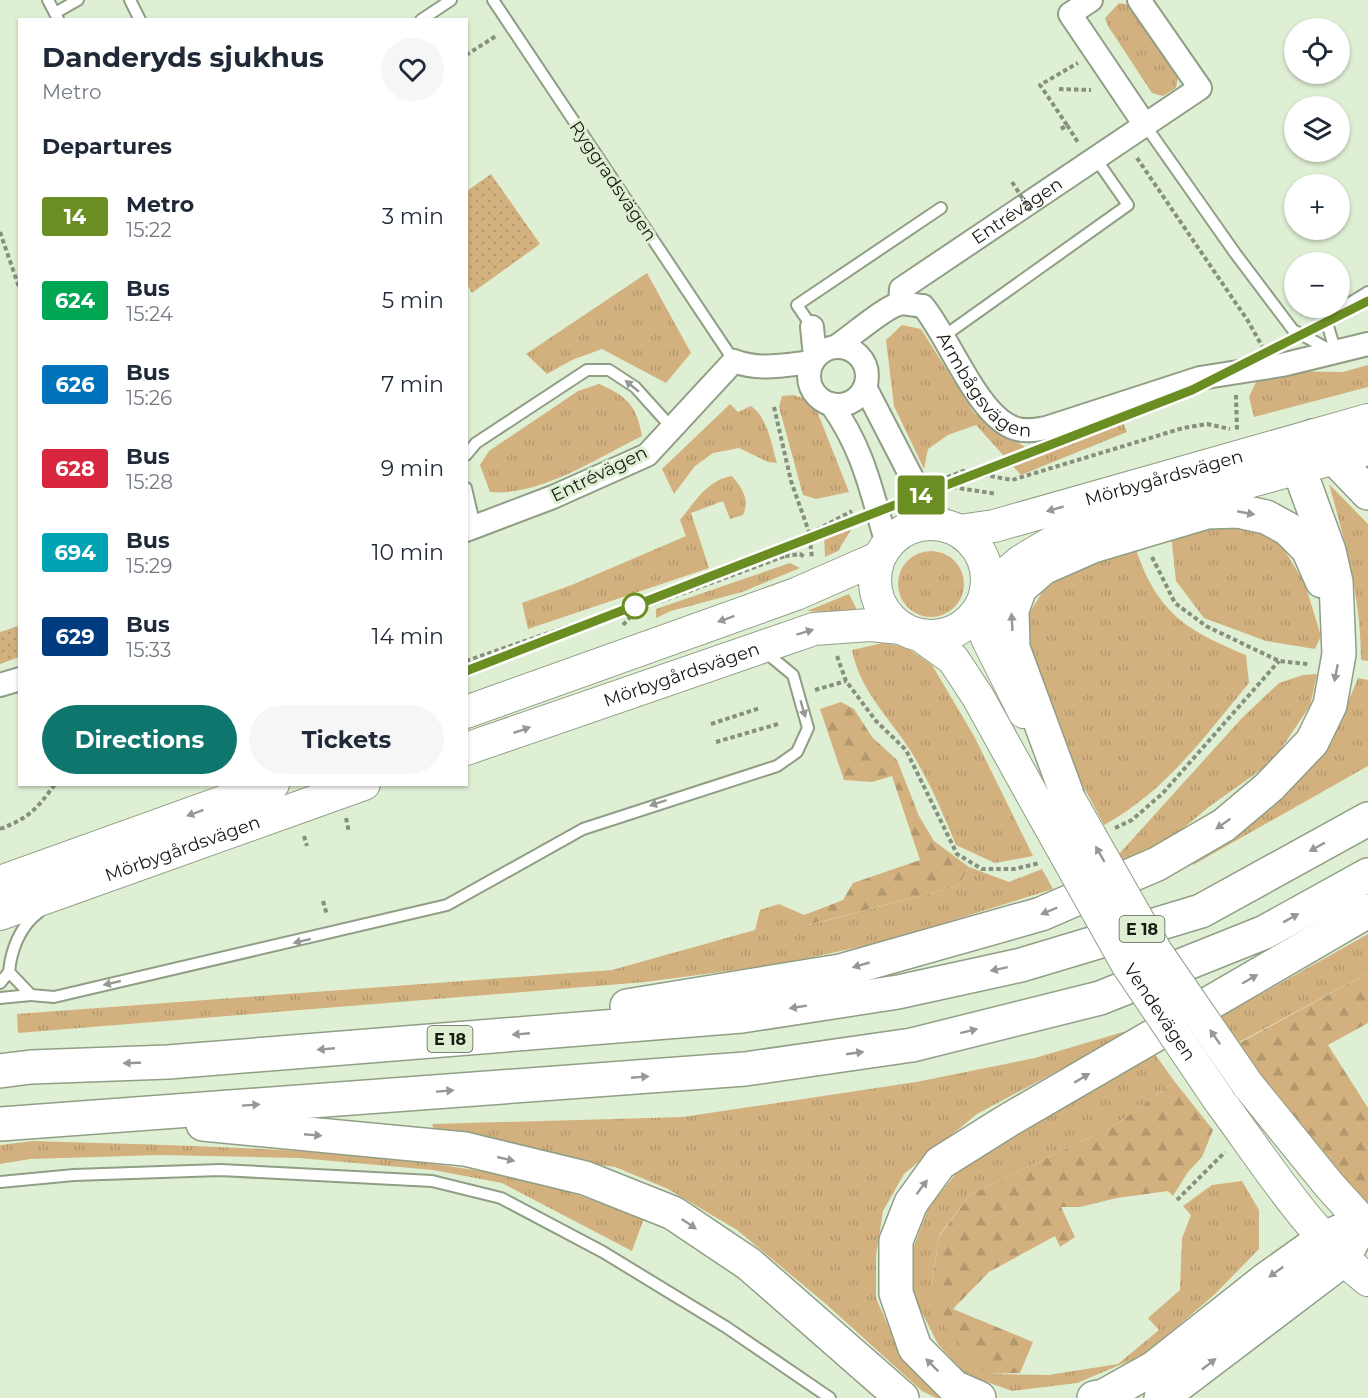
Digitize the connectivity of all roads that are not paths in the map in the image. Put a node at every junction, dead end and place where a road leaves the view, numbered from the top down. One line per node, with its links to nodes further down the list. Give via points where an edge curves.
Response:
1 (48, 0): 8 (lane)
2 (78, 0): 8 (lane)
3 (130, 0): 9 (lane)
4 (451, 0): 10 (lane)
5 (493, 0): 22 (lane, Ryggradsvägen)
6 (1091, 0): 11 (street, via 1070,14)
7 (1139, 0): 11 (street, Entrévägen, via 1200,88)
8 (57, 16)
9 (139, 18)
10 (424, 18)
11 (1145, 125): 12 (street, Entrévägen); 21 (lane, via 1293,330)
12 (1096, 159): 15 (street, Entrévägen, via 901,289); 18 (lane, via 1128,205)
13 (941, 208): 17 (lane, via 797,305)
14 (1368, 292): 21 (lane, via 1327,323)
15 (900, 303): 16 (street, via 878,314); 18 (street, Armbågsvägen, via 923,306)
16 (867, 326): 20 (street); 23 (street)
17 (812, 327): 20 (street)
18 (944, 336): 21 (street, Armbågsvägen, via 978,396 1000,420 1014,429 1029,431 1200,378)
19 (1368, 344): 21 (street, Armbågsvägen)
20 (824, 353): 23 (street, via 854,351); 24 (street); 25 (street, via 809,371)
21 (1336, 353)
22 (734, 361): 24 (street, via 750,367); 29 (street, Entrévägen)
23 (864, 363): 26 (street)
24 (770, 367): 25 (street)
25 (811, 385): 27 (street, via 818,398)
26 (865, 387): 27 (street, via 854,400); 37 (street, via 913,480)
27 (831, 404): 38 (street, via 850,430 874,489)
28 (1368, 420): 30 (street, Mörbygårdsvägen)
29 (672, 428): 32 (lane, one-way to 32, via 635,387 609,369 587,370 476,442); 36 (street, Entrévägen, via 646,455)
30 (1324, 448): 31 (street, Mörbygårdsvägen); 33 (highway); 34 (highway); 37 (street, Mörbygårdsvägen, one-way to 37, via 994,526)
31 (1368, 449)
32 (468, 452)
33 (1299, 470): 39 (street, Mörbygårdsvägen, via 1171,503 1058,539 1021,561); 40 (highway, via 1329,551)
34 (1368, 493)
35 (468, 504): 36 (lane)
36 (471, 528)
37 (952, 528): 38 (street, via 922,524 902,531); 39 (street, via 979,551 986,571)
38 (883, 551): 41 (street, via 874,579 881,608); 45 (street, Mörbygårdsvägen, one-way to 45, via 796,594)
39 (983, 600): 41 (street, via 967,624 946,635); 49 (street, Vendevägen, via 987,638)
40 (1338, 615): 49 (highway, one-way to 40, via 1013,648 1012,610 1020,588 1043,568 1093,546 1207,512 1238,511 1266,517 1288,529 1308,549); 60 (highway, one-way to 60, via 1339,654 1330,705 1312,742 1269,787 1224,825 1156,864 1041,914 985,930 840,971 630,1005)
41 (911, 632): 42 (street, Mörbygårdsvägen, one-way to 41, via 814,629 870,625); 49 (street, Vendevägen, via 953,659)
42 (759, 647): 46 (street, Mörbygårdsvägen, one-way to 42); 58 (lane, one-way to 58, via 793,675 808,728 797,752 777,766 583,829 447,905 54,997)
43 (18, 680): 44 (street)
44 (0, 685)
45 (468, 711)
46 (468, 748)
47 (267, 786): 52 (street, Mörbygårdsvägen, one-way to 52)
48 (358, 786): 53 (street, Mörbygårdsvägen)
49 (1056, 806): 65 (street, Vendevägen, one-way to 49, bridge, via 1248,1085); 66 (street, Vendevägen, bridge, via 1127,964 1219,1100)
50 (1368, 819): 60 (highway, E 18, one-way to 60, via 1201,911 1021,965 898,992 742,1016)
51 (1368, 876): 62 (highway, one-way to 51, via 745,1069 912,1045 1100,998 1265,932)
52 (0, 882)
53 (69, 888): 55 (street, Mörbygårdsvägen); 56 (lane, via 28,920 11,954)
54 (1368, 912): 69 (highway, one-way to 54, via 954,1387 915,1348 896,1293 896,1241 910,1203 940,1163)
55 (0, 914)
56 (9, 972): 57 (lane); 58 (lane)
57 (0, 983)
58 (31, 995): 59 (lane)
59 (0, 998)
60 (569, 1030): 61 (highway, E 18, one-way to 61, via 168,1062)
61 (0, 1071)
62 (109, 1115): 63 (highway); 68 (highway, one-way to 68, via 465,1149 585,1178 673,1213 749,1264)
63 (0, 1124)
64 (0, 1182): 67 (lane, via 220,1170 432,1181 501,1198 612,1258 726,1327)
65 (1365, 1225): 66 (highway)
66 (1345, 1259): 70 (highway, one-way to 70, via 1265,1280 1154,1368); 71 (highway, one-way to 66)
67 (830, 1398)
68 (902, 1398)
69 (980, 1398)
70 (1094, 1398)
71 (1161, 1398)

